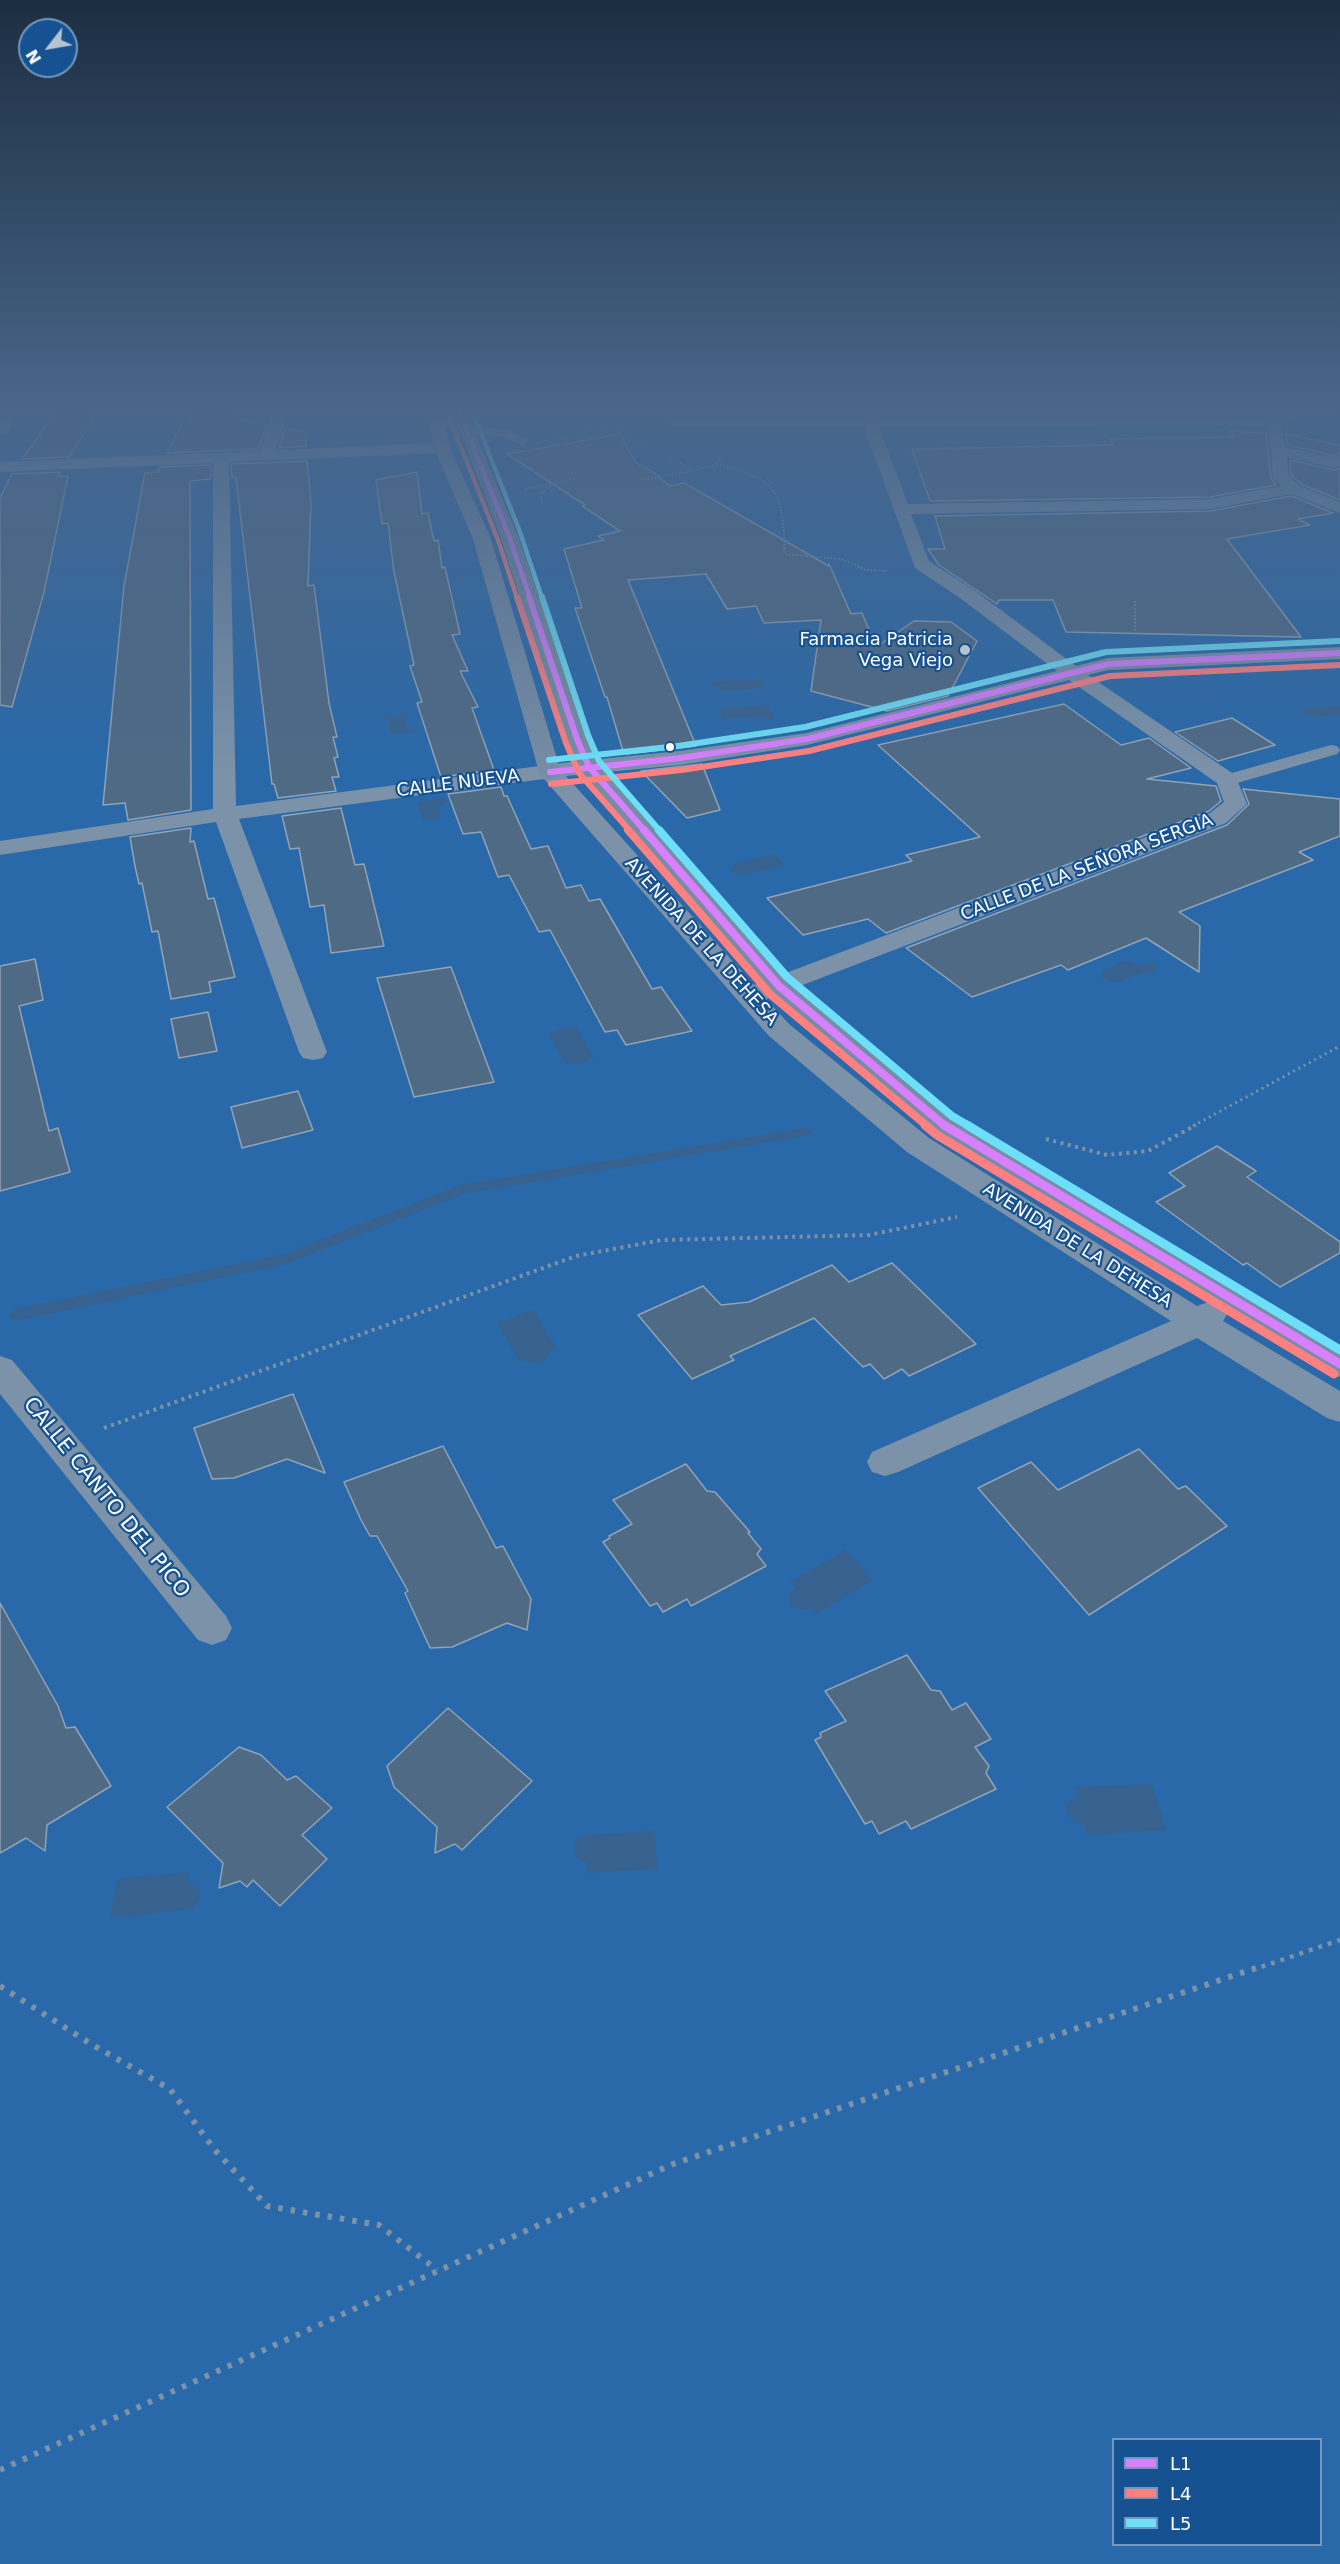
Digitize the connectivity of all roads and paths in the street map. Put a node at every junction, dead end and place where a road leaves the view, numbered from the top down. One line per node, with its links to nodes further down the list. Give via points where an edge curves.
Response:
1 (222, 533): 13 (street)
2 (479, 533): 11 (street, AVENIDA DE LA DEHESA)
3 (508, 533): 10 (street, AVENIDA DE LA DEHESA)
4 (783, 533): 6 (path, via 785,554 841,559 866,570)
5 (910, 533): 6 (street, via 921,564)
6 (939, 577): 8 (street)
7 (1340, 653): 8 (street, CALLE NUEVA, via 1108,664)
8 (1074, 673): 10 (street, CALLE NUEVA, via 807,739); 12 (street)
9 (1331, 750): 12 (lane)
10 (589, 767): 11 (street, CALLE NUEVA); 15 (street, AVENIDA DE LA DEHESA)
11 (550, 772): 13 (street, CALLE NUEVA); 16 (street, AVENIDA DE LA DEHESA)
12 (1227, 780): 15 (street, CALLE DE LA SEÑORA SERGIA, via 1236,804 1218,818)
13 (225, 814): 14 (street, CALLE NUEVA); 18 (street)
14 (0, 848)
15 (779, 986): 16 (street, CALLE DE LA SEÑORA SERGIA); 21 (street, AVENIDA DE LA DEHESA, via 945,1126)
16 (747, 996): 20 (street, AVENIDA DE LA DEHESA, via 779,1030 918,1145)
17 (1340, 1046): 19 (path, via 1148,1151 1107,1155)
18 (313, 1052)
19 (1043, 1138)
20 (1013, 1205): 22 (street, AVENIDA DE LA DEHESA); 26 (path, via 869,1235 662,1240 576,1256)
21 (1230, 1300): 22 (street, AVENIDA DE LA DEHESA); 23 (street, AVENIDA DE LA DEHESA)
22 (1198, 1323): 25 (street, AVENIDA DE LA DEHESA); 27 (street, AVENIDA DE LA DEHESA)
23 (1340, 1364)
24 (0, 1369): 26 (street, CALLE CANTO DEL PICO)
25 (1340, 1408)
26 (61, 1444): 28 (street, CALLE CANTO DEL PICO)
27 (885, 1462)
28 (212, 1628)
29 (1340, 1940): 31 (path, via 673,2164)
30 (0, 1986): 31 (path, via 170,2089 214,2149 267,2206 379,2225)
31 (437, 2270): 32 (path)
32 (0, 2470)

